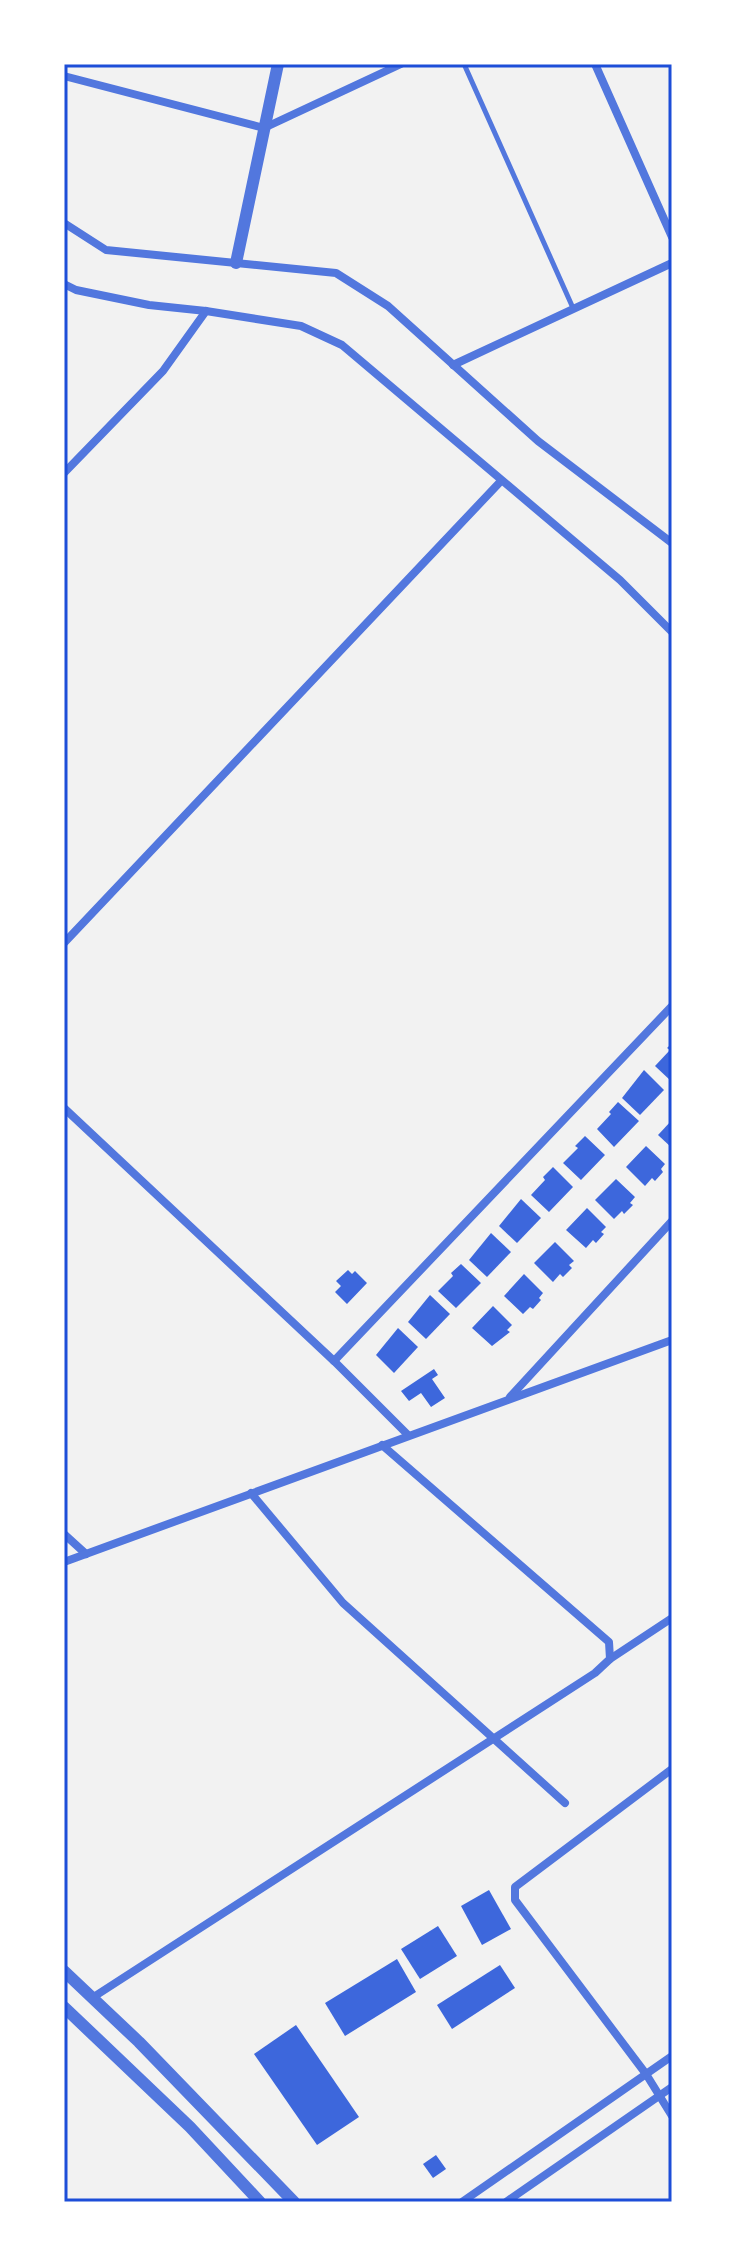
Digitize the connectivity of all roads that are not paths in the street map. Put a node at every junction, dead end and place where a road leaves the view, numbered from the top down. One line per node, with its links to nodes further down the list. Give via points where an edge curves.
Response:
1 (278, 64): 6 (street)
2 (401, 64): 6 (street)
3 (464, 64): 12 (lane)
4 (595, 64): 8 (street)
5 (64, 76): 6 (street)
6 (264, 128): 9 (street)
7 (64, 223): 9 (street, via 106,250)
8 (672, 237)
9 (236, 263): 14 (street, via 336,273 388,306)
10 (672, 263): 12 (street)
11 (64, 284): 13 (street, via 149,305)
12 (573, 309): 14 (street)
13 (206, 311): 15 (street, via 163,371); 16 (street, via 301,326 342,345)
14 (453, 365): 17 (street, via 538,441)
15 (64, 473)
16 (501, 481): 18 (street, via 620,580); 19 (street)
17 (672, 543)
18 (672, 632)
19 (64, 943)
20 (672, 1006): 24 (street)
21 (64, 1108): 24 (street)
22 (672, 1221): 25 (street)
23 (672, 1340): 25 (street)
24 (334, 1361): 26 (street)
25 (508, 1398): 26 (street)
26 (408, 1435): 27 (street)
27 (382, 1445): 28 (street); 33 (street, via 609,1642)
28 (251, 1493): 30 (street); 34 (street, via 343,1603)
29 (64, 1534): 30 (street)
30 (86, 1554): 31 (street)
31 (64, 1562)
32 (672, 1618): 33 (street)
33 (610, 1659): 34 (street)
34 (492, 1739): 36 (street); 38 (street)
35 (672, 1769): 41 (street, via 515,1887 515,1900)
36 (565, 1803)
37 (64, 1971): 38 (street)
38 (92, 1998): 46 (street)
39 (64, 2007): 45 (street)
40 (672, 2056): 41 (street)
41 (646, 2074): 43 (street); 47 (street)
42 (672, 2087): 43 (street)
43 (658, 2096): 44 (street); 48 (street)
44 (672, 2116)
45 (260, 2202)
46 (294, 2202)
47 (462, 2202)
48 (506, 2202)

